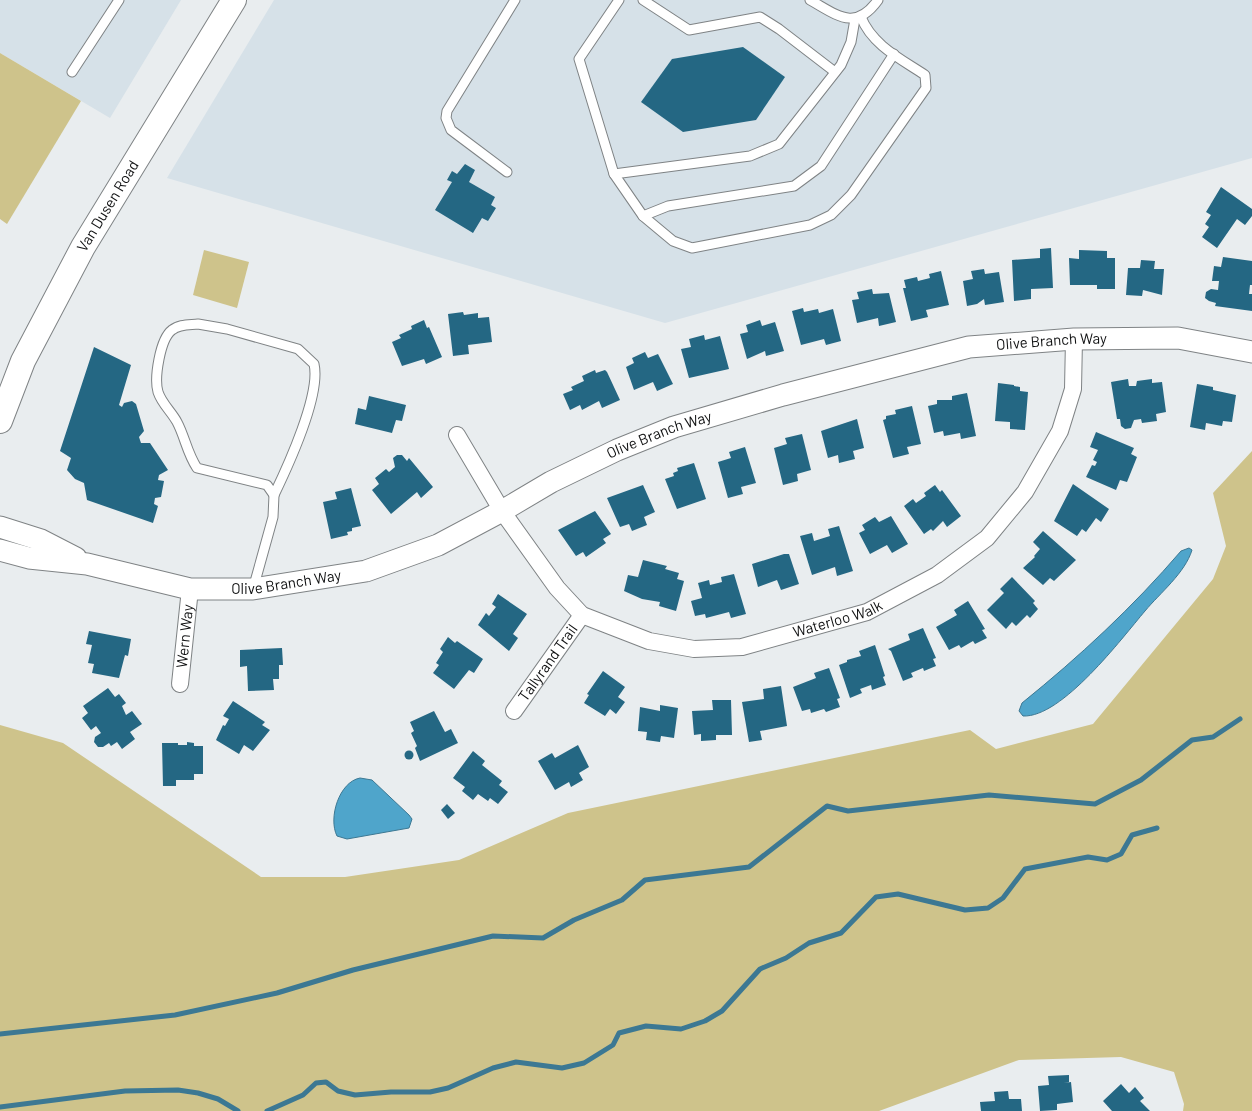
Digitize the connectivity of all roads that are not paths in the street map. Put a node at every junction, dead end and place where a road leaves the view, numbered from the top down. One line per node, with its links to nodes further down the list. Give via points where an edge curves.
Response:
1 (119, 0): 10 (lane)
2 (234, 0): 17 (main road, Van Dusen Road, via 83,247 23,361)
3 (515, 0): 12 (lane, via 447,111 446,118 451,130)
4 (619, 0): 13 (lane, via 579,59)
5 (643, 0): 11 (lane, via 689,30 760,17)
6 (810, 0): 8 (lane, via 845,18)
7 (878, 0): 8 (lane)
8 (858, 18): 9 (lane, via 869,34); 11 (lane, via 847,54)
9 (894, 54): 14 (lane, via 821,166 794,186 668,206); 14 (lane, via 925,76 926,88 851,195 831,215 810,225 692,248 672,241)
10 (72, 72)
11 (835, 72): 13 (lane, via 779,144 750,156)
12 (507, 172)
13 (614, 174): 14 (lane)
14 (643, 216)
15 (1074, 338): 16 (street, Olive Branch Way, via 1178,338); 20 (street, Olive Branch Way, via 969,347 765,400 616,450); 26 (street, Waterloo Walk, via 1073,389 1063,423 1030,485 987,538 937,575 868,612 742,647 694,649 649,641)
16 (1252, 352)
17 (0, 421)
18 (457, 435): 20 (street, Waterloo Walk)
19 (274, 494): 19 (lane, via 267,485 196,468 187,453 176,420 162,401 156,379 164,346 170,331 177,326 198,324 227,329 298,349 314,364 315,387 288,466); 25 (lane, via 272,516)
20 (502, 511): 25 (street, Olive Branch Way, via 438,544 366,571); 26 (street, Waterloo Walk, via 557,588)
21 (0, 527): 23 (street, Olive Branch Way, via 41,540)
22 (0, 550): 23 (street, Olive Branch Way, via 29,558)
23 (87, 564): 24 (street, Olive Branch Way)
24 (190, 588): 25 (street, Olive Branch Way); 27 (street, Wern Way)
25 (253, 590)
26 (582, 615): 28 (street, Tallyrand Trail)
27 (180, 684)
28 (514, 711)

